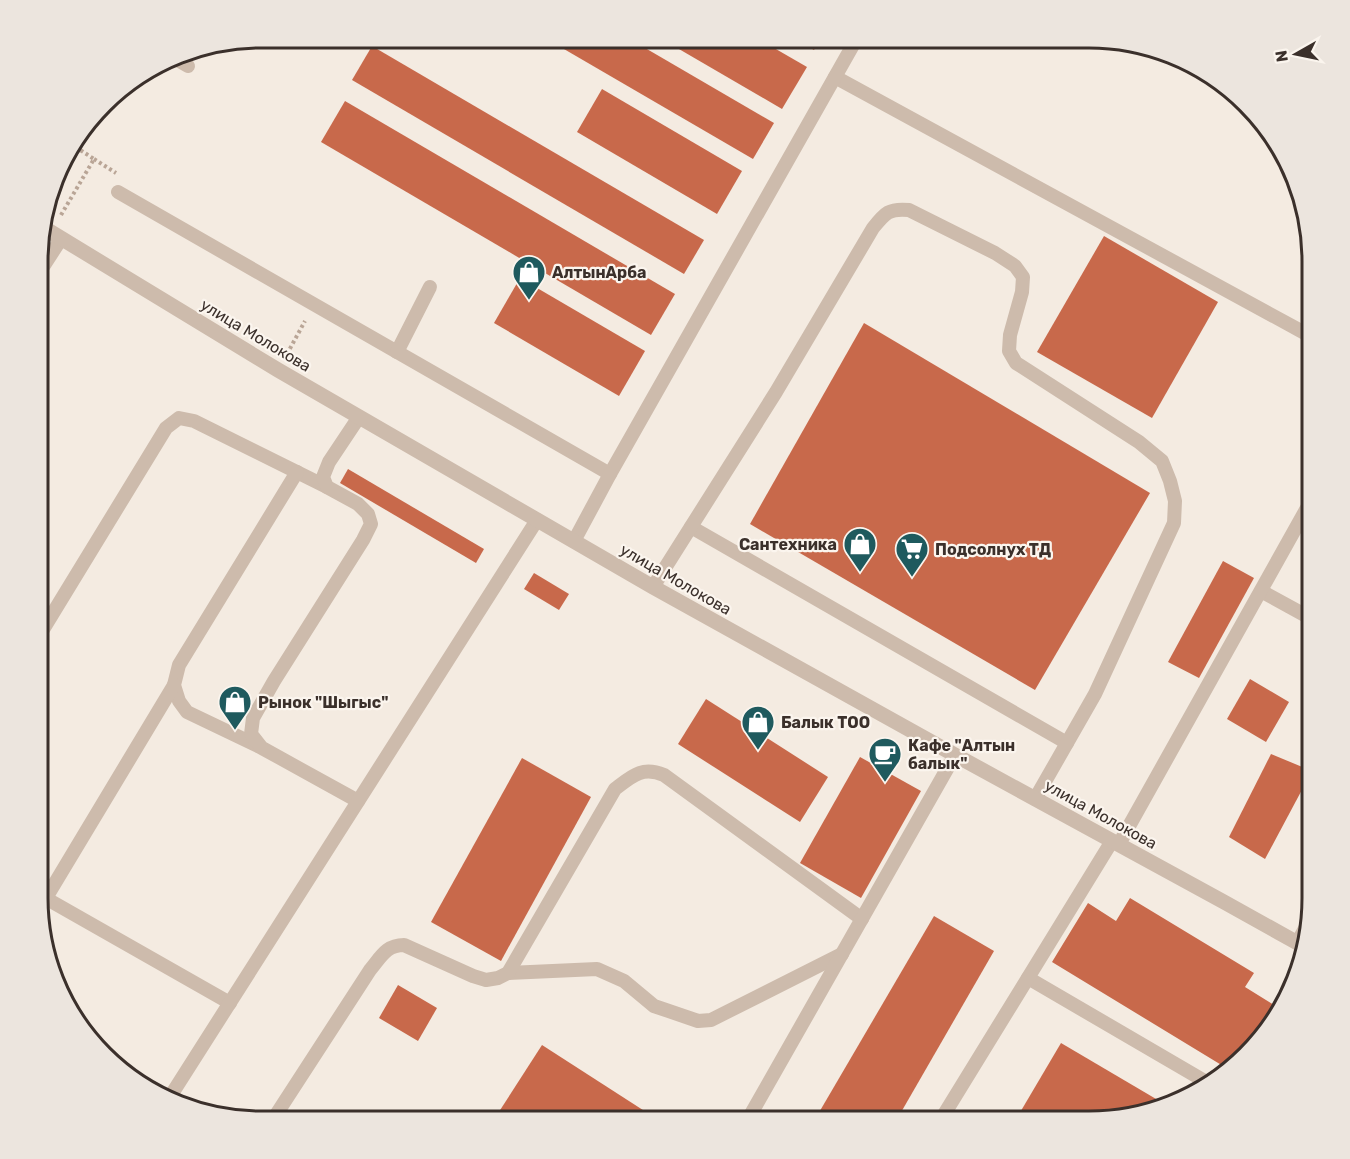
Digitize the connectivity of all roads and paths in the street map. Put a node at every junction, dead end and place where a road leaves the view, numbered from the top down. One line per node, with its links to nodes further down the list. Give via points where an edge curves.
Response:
1 (852, 48): 4 (lane)
2 (182, 63): 3 (lane)
3 (188, 66)
4 (836, 77): 12 (lane); 17 (lane)
5 (79, 149): 6 (path)
6 (94, 159): 7 (path); 9 (path)
7 (117, 174)
8 (118, 192): 11 (lane)
9 (51, 233): 14 (street, улица Молокова)
10 (430, 288): 13 (lane)
11 (314, 305): 13 (lane); 14 (path)
12 (1302, 332)
13 (397, 352): 17 (lane)
14 (278, 370): 15 (street, улица Молокова)
15 (359, 417): 18 (lane, via 329,462 323,477); 20 (street, улица Молокова)
16 (297, 472): 18 (lane); 26 (lane, via 194,421 179,418 166,428); 27 (lane, via 179,665)
17 (610, 474): 22 (lane)
18 (327, 487): 29 (lane, via 358,504 371,524 253,718 251,734)
19 (1302, 518): 24 (lane)
20 (537, 520): 22 (street, улица Молокова); 32 (lane)
21 (691, 527): 23 (lane); 28 (lane); 28 (lane, via 883,215 896,209 909,210 995,253 1015,266 1023,277 1010,335 1009,351 1016,363 1162,461 1175,501 1174,523 1095,694)
22 (574, 541): 23 (street, улица Молокова)
23 (653, 587): 30 (street, улица Молокова)
24 (1261, 591): 25 (lane); 33 (lane)
25 (1302, 614)
26 (48, 621)
27 (174, 685): 29 (lane, via 178,701 187,712); 34 (lane)
28 (1067, 743): 31 (lane)
29 (262, 748): 32 (lane)
30 (955, 755): 31 (street, улица Молокова); 36 (lane)
31 (1035, 799): 33 (street, улица Молокова)
32 (358, 801): 41 (lane)
33 (1115, 842): 37 (street, улица Молокова); 40 (lane)
34 (48, 886)
35 (48, 899): 41 (lane)
36 (862, 919): 38 (lane); 39 (lane, via 664,775 643,772 615,789)
37 (1297, 943)
38 (842, 954): 39 (lane, via 711,1020 698,1021 654,1006 624,981 597,969); 45 (lane)
39 (508, 974): 44 (lane, via 486,980 404,945 386,950)
40 (1028, 978): 42 (lane); 46 (lane)
41 (230, 1003): 43 (lane)
42 (1202, 1079)
43 (173, 1092)
44 (279, 1111)
45 (753, 1111)
46 (946, 1111)

